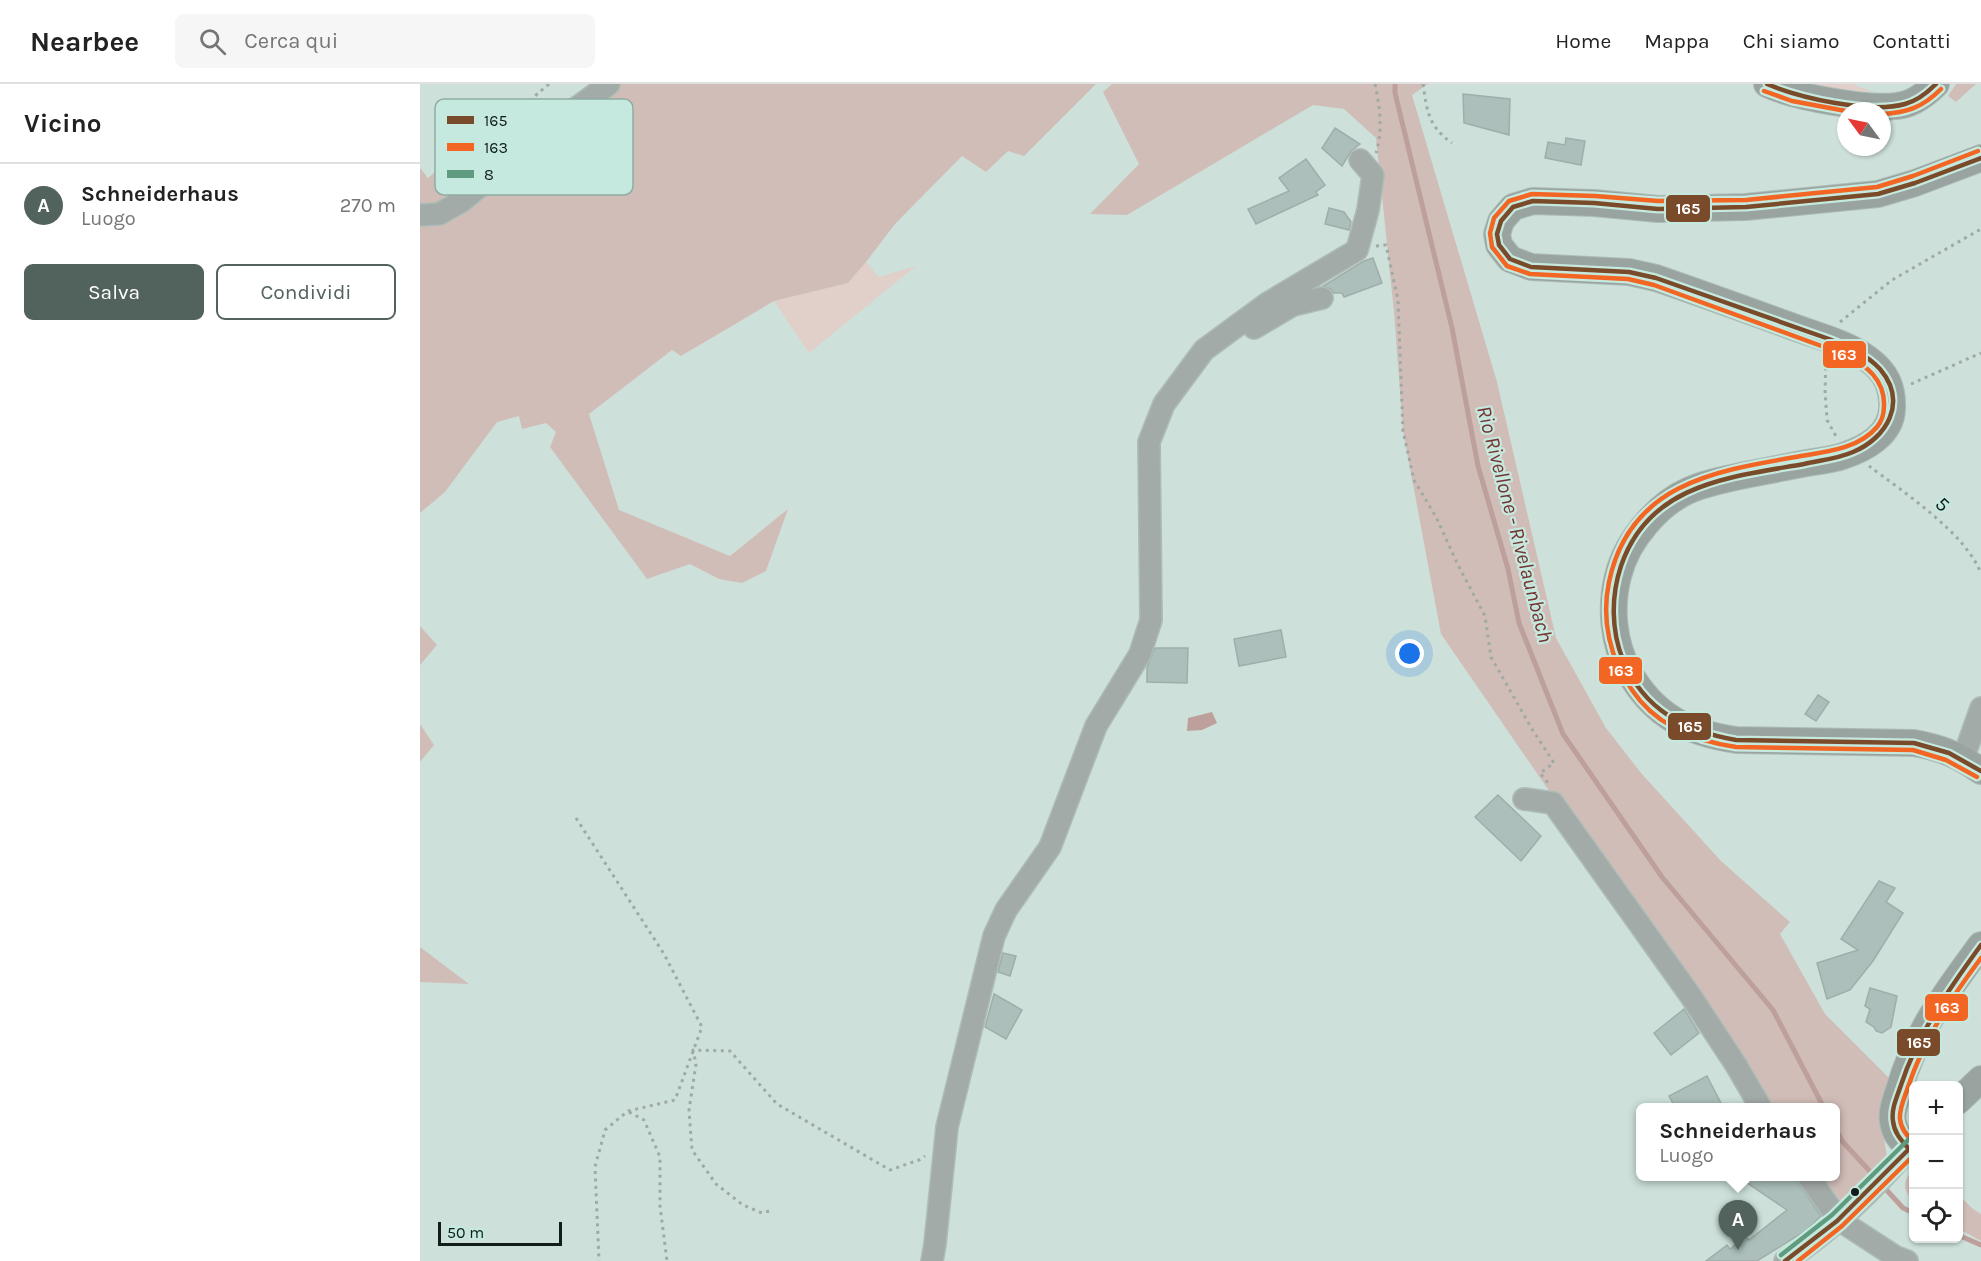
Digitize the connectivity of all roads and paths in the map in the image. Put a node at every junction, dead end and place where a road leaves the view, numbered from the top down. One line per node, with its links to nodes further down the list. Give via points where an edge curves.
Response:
1 (549, 84): 7 (path)
2 (609, 84): 8 (street)
3 (1375, 84): 11 (path, via 1381,138 1374,162)
4 (1423, 84): 9 (path, via 1427,113 1441,135)
5 (1767, 84): 6 (main road, via 1815,98 1897,106 1916,100)
6 (1936, 84)
7 (531, 99)
8 (589, 99)
9 (1452, 143)
10 (1981, 158): 17 (main road, via 1878,194 1746,207 1658,209 1533,201 1513,207 1501,220 1499,245 1510,259 1531,267 1629,272 1656,278)
11 (1366, 167): 15 (street, via 1368,210)
12 (470, 195): 13 (street, via 439,214)
13 (420, 215)
14 (1981, 230): 17 (path, via 1892,280 1837,324)
15 (1357, 250): 18 (street, via 1268,303); 26 (path, via 1386,245 1398,300 1403,431 1414,480 1485,616 1491,657 1554,763 1540,773)
16 (1323, 298): 18 (street, via 1293,305 1224,346)
17 (1829, 340): 21 (path, via 1827,420); 25 (main road, via 1868,359 1884,375 1893,393 1892,415 1882,434 1864,448 1840,457 1702,483 1677,495 1636,535 1623,559 1613,616 1618,644 1639,689 1654,706 1691,729 1736,741 1914,743 1941,748)
18 (1204, 350): 37 (street, via 1164,404 1149,442 1151,620 1140,654 1096,726 1050,846 1006,910 994,936)
19 (1981, 352): 20 (path, via 1911,384)
20 (1911, 390)
21 (1838, 440)
22 (1879, 462): 23 (path, 5 / 5, via 1872,468 1927,508 1965,547)
23 (1981, 574)
24 (1981, 708): 25 (street)
25 (1972, 765)
26 (1553, 790)
27 (1524, 799): 35 (street, via 1553,803 1690,995)
28 (576, 818): 30 (path, via 664,954 702,1027)
29 (1981, 945): 31 (main road, via 1937,1005)
30 (693, 1050): 36 (path, via 675,1100); 37 (path, via 730,1051 777,1104 890,1170 919,1160); 40 (path, via 696,1064 689,1110 692,1150 716,1184 743,1205 762,1213)
31 (1905, 1066): 33 (main road); 38 (main road, via 1892,1119)
32 (1981, 1079): 34 (main road)
33 (1909, 1091)
34 (1963, 1097)
35 (1759, 1103)
36 (628, 1111): 42 (path, via 604,1130 595,1167); 43 (path, via 644,1120 660,1157 660,1206)
37 (945, 1142): 44 (street)
38 (1906, 1153): 41 (street)
39 (1812, 1181): 41 (street)
40 (769, 1210)
41 (1843, 1216): 45 (street); 46 (street)
42 (599, 1261)
43 (667, 1261)
44 (932, 1261)
45 (1785, 1261)
46 (1906, 1261)

